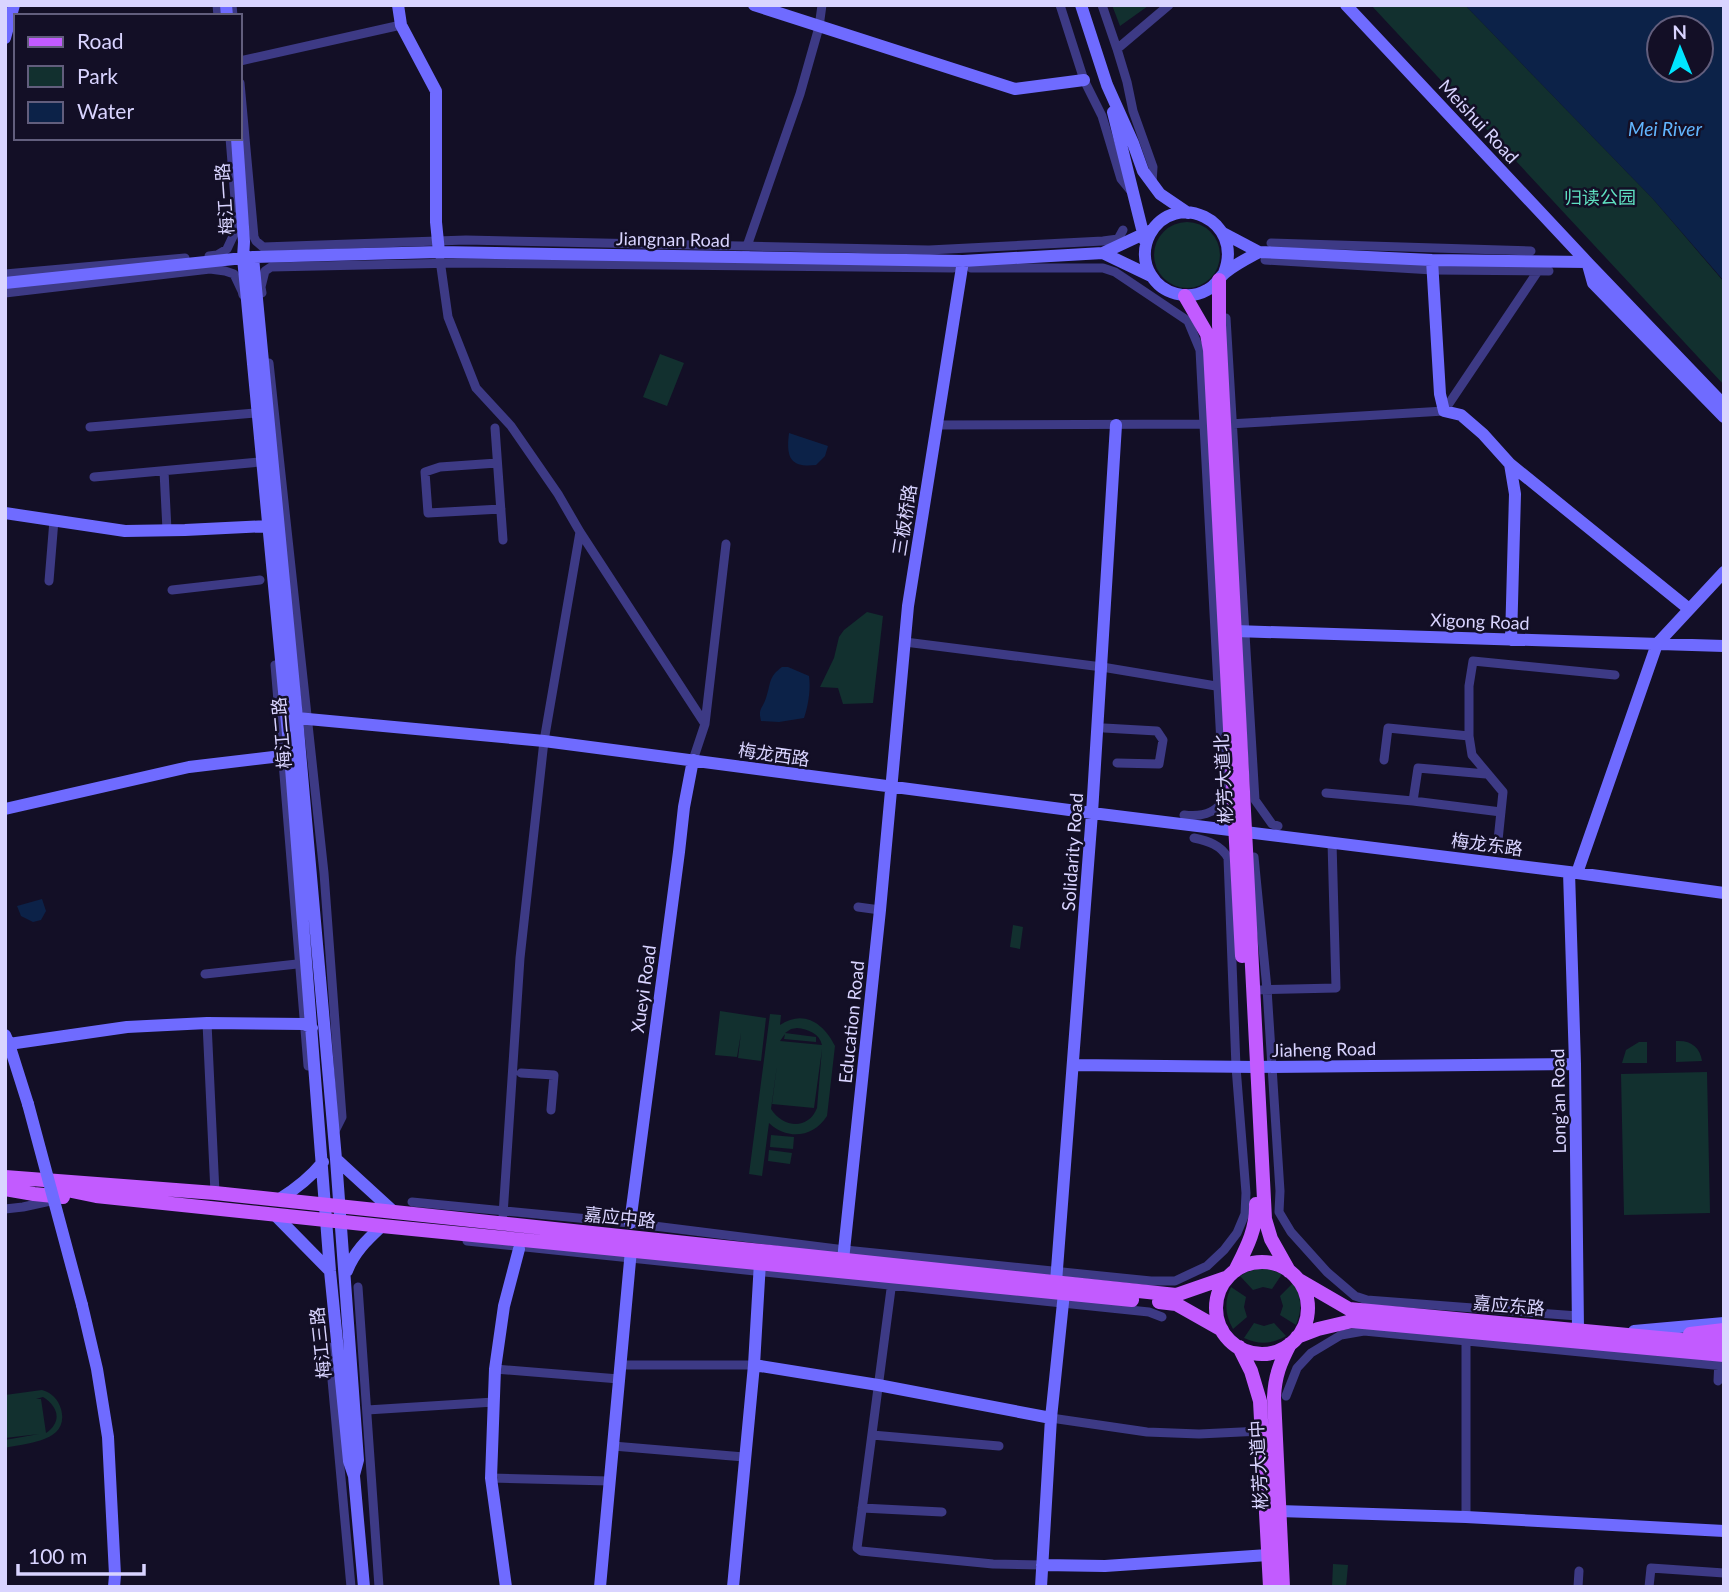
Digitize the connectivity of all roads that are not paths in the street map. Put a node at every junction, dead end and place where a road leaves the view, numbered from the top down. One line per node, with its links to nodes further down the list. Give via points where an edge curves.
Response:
1 (14, 5): 12 (street)
2 (398, 5): 10 (street)
3 (754, 5): 11 (street)
4 (822, 5): 11 (street)
5 (1060, 5): 15 (street)
6 (1081, 5): 16 (street)
7 (1102, 5): 13 (street)
8 (1169, 5): 13 (street)
9 (1346, 5): 33 (street, Meishui Road)
10 (401, 24): 14 (street); 28 (street, via 436,90)
11 (819, 27): 15 (street, via 1015,89); 29 (street)
12 (5, 38)
13 (1118, 49): 20 (street, via 1153,167)
14 (242, 61)
15 (1084, 80): 21 (street, via 1102,116 1121,179)
16 (1107, 85): 20 (street); 21 (street)
17 (242, 105): 28 (street, via 254,237 262,247)
18 (230, 140): 38 (street, via 235,232 226,249 216,255)
19 (237, 140): 32 (street, 梅江一路)
20 (1152, 184): 22 (street)
21 (1133, 194): 25 (street)
22 (1188, 213): 24 (street, via 1212,221); 25 (street, via 1164,219)
23 (1123, 230): 29 (street, via 1118,239 1103,241 929,250)
24 (1223, 233): 31 (street); 40 (street, via 1228,249)
25 (1147, 237): 30 (street, Jiangnan Road); 39 (street, via 1146,262)
26 (1270, 243): 27 (street)
27 (1531, 251)
28 (439, 252): 29 (street, Jiangnan Road); 32 (street, Jiangnan Road); 34 (street); 64 (street, via 448,317 476,388 511,426); 80 (street, via 265,271 261,287)
29 (746, 252): 34 (street, Jiangnan Road)
30 (1103, 253): 34 (street, Jiangnan Road); 39 (street, Jiangnan Road)
31 (1262, 256): 35 (street); 40 (street)
32 (248, 257): 41 (street, Jiangnan Road); 62 (street, 梅江二路); 80 (street, 梅江二路)
33 (1587, 261): 35 (street); 45 (street, Meishui Road); 48 (street, Meishui Road, via 1593,283)
34 (962, 265): 49 (street, via 1115,272 1188,321); 50 (street, 三板桥路)
35 (1432, 265): 36 (street); 46 (street)
36 (1538, 271): 37 (street); 46 (street)
37 (1549, 271)
38 (5, 274)
39 (1151, 276): 43 (street, via 1162,288)
40 (1222, 277): 43 (street, via 1208,290); 49 (main road, 彬芳大道北)
41 (5, 283)
42 (5, 293): 111 (street, via 210,269 234,274 242,291)
43 (1185, 296): 49 (main road, 彬芳大道北, via 1207,334)
44 (1226, 318): 49 (street)
45 (1724, 405)
46 (1444, 411): 49 (street); 56 (street, via 1461,415)
47 (255, 413): 52 (street)
48 (1724, 417)
49 (1219, 424): 51 (street); 72 (main road, 彬芳大道北); 79 (main road, 彬芳大道北)
50 (937, 425): 51 (street); 74 (street, 三板桥路)
51 (1115, 425): 77 (street, Solidarity Road)
52 (90, 427)
53 (495, 428): 55 (street)
54 (260, 462): 57 (street)
55 (497, 463): 59 (street); 59 (street, via 425,472 428,513)
56 (1510, 464): 71 (street); 73 (street, via 1515,494)
57 (164, 471): 58 (street); 63 (street)
58 (94, 477)
59 (500, 509): 65 (street)
60 (5, 513): 61 (street)
61 (54, 520): 63 (street, via 125,531); 69 (street)
62 (268, 526): 63 (street); 85 (street, 梅江二路)
63 (167, 530)
64 (580, 533): 81 (street); 84 (street)
65 (503, 540)
66 (726, 544): 81 (street)
67 (1724, 572): 71 (street)
68 (260, 580): 70 (street)
69 (49, 581)
70 (172, 590)
71 (1689, 609): 75 (street)
72 (1240, 631): 73 (street, Xigong Road); 97 (street, via 1255,800); 98 (main road, 彬芳大道北)
73 (1511, 640): 75 (street, Xigong Road)
74 (905, 642): 77 (street); 90 (street, 三板桥路)
75 (1657, 644): 76 (street, Xigong Road); 103 (street)
76 (1724, 646)
77 (1102, 667): 79 (street); 95 (street, Solidarity Road)
78 (1615, 675): 83 (street, via 1473,662)
79 (1223, 687): 96 (street, via 1224,800 1203,815); 98 (main road, 彬芳大道北)
80 (302, 719): 84 (street, 梅龙西路); 118 (street, 梅江二路)
81 (705, 724): 86 (street)
82 (1104, 728): 88 (street, via 1157,731 1163,740 1159,764)
83 (1469, 736): 87 (street, via 1388,728); 89 (street, via 1472,755)
84 (544, 741): 86 (street, 梅龙西路); 133 (street, via 520,958)
85 (290, 755): 93 (street, via 189,767); 111 (street, 梅江二路)
86 (693, 760): 90 (street, 梅龙西路); 134 (street, Xueyi Road)
87 (1384, 760)
88 (1116, 763)
89 (1486, 774): 92 (street, via 1418,768); 94 (street, via 1503,792)
90 (891, 787): 95 (street, 梅龙西路); 106 (street, Education Road)
91 (1325, 793): 92 (street)
92 (1413, 801): 94 (street)
93 (5, 809)
94 (1501, 812): 101 (street)
95 (1092, 813): 98 (street, 梅龙西路); 114 (street, Solidarity Road)
96 (1184, 815)
97 (1278, 826)
98 (1240, 831): 100 (street, 梅龙东路); 109 (main road, 彬芳大道北); 115 (main road, 彬芳大道北)
99 (1194, 838): 115 (street, via 1209,841 1228,858)
100 (1332, 842): 103 (street, 梅龙东路); 109 (street, via 1336,988)
101 (1497, 850)
102 (1254, 857): 109 (street)
103 (1573, 872): 104 (street, 梅龙东路); 113 (street, Long'an Road)
104 (1724, 893)
105 (858, 907): 106 (street)
106 (880, 910): 139 (street, Education Road)
107 (297, 964): 108 (street)
108 (205, 974)
109 (1260, 990): 115 (main road, 彬芳大道北)
110 (207, 1023): 111 (street); 112 (street); 125 (street)
111 (308, 1026): 119 (street, 梅江二路)
112 (7, 1039): 186 (street, bridge, via 97,1369 108,1437)
113 (1576, 1064): 115 (street, Jiaheng Road); 149 (street, Long'an Road)
114 (1073, 1065): 115 (street, Jiaheng Road); 145 (street, Solidarity Road)
115 (1253, 1067): 142 (main road, 彬芳大道北, via 1257,1217); 143 (main road, 彬芳大道北, via 1265,1219 1271,1239); 145 (street, via 1245,1214 1224,1250 1207,1266 1175,1281); 149 (street, via 1279,1212 1327,1272 1355,1296)
116 (521, 1073): 117 (street, via 554,1075)
117 (551, 1110)
118 (336, 1159): 131 (street, 梅江二路); 132 (street)
119 (323, 1161): 129 (street); 131 (street, 梅江二路)
120 (5, 1170): 123 (main road, via 58,1174)
121 (5, 1177): 123 (main road, 嘉应中路)
122 (5, 1182): 126 (main road, 嘉应中路)
123 (87, 1183): 125 (main road, 嘉应中路)
124 (5, 1189): 127 (main road)
125 (215, 1193): 129 (main road, 嘉应中路)
126 (96, 1196): 127 (main road); 129 (main road, 嘉应中路)
127 (64, 1198): 130 (street)
128 (412, 1202): 133 (street)
129 (276, 1207): 131 (main road, 嘉应中路); 141 (street)
130 (5, 1209)
131 (333, 1213): 132 (main road, 嘉应中路); 135 (main road, 嘉应中路); 141 (street, 梅江三路); 144 (street, 梅江三路)
132 (395, 1213): 133 (main road, 嘉应中路)
133 (503, 1218): 134 (street); 139 (main road, 嘉应中路)
134 (630, 1223): 139 (street)
135 (382, 1226): 138 (main road, 嘉应中路); 144 (street, via 352,1258)
136 (403, 1235): 138 (street)
137 (519, 1249): 161 (street, via 504,1306)
138 (631, 1254): 140 (main road, 嘉应中路); 162 (street)
139 (844, 1255): 145 (main road, 嘉应中路)
140 (759, 1267): 145 (main road, 嘉应中路); 148 (street); 160 (street)
141 (330, 1271): 174 (street, 梅江三路)
142 (1232, 1274): 143 (main road, via 1258,1262 1274,1264); 145 (main road, 嘉应中路, via 1176,1294); 151 (main road, via 1220,1290 1216,1306)
143 (1294, 1276): 149 (main road, 嘉应东路, via 1349,1310); 156 (main road, via 1306,1294 1308,1312)
144 (345, 1278): 174 (street, 梅江三路, via 358,1460)
145 (1059, 1282): 151 (main road, 嘉应中路, via 1177,1304); 168 (street, Solidarity Road)
146 (358, 1287): 167 (street)
147 (891, 1289): 164 (street)
148 (1162, 1317)
149 (1578, 1323): 153 (main road, 嘉应东路)
150 (1724, 1323): 153 (street)
151 (1222, 1330): 158 (main road)
152 (1724, 1330): 155 (main road)
153 (1617, 1333): 155 (main road, 嘉应东路)
154 (1466, 1336): 156 (main road, 嘉应东路, via 1352,1321); 159 (main road, 嘉应东路); 165 (street, via 1364,1331 1341,1335 1311,1353 1297,1368); 180 (street)
155 (1664, 1338): 159 (main road, 嘉应东路)
156 (1293, 1340): 158 (main road, via 1282,1349 1264,1353); 179 (main road, 彬芳大道中, via 1275,1382)
157 (329, 1347): 187 (street)
158 (1239, 1347): 169 (main road, 彬芳大道中, via 1260,1401)
159 (1722, 1357): 163 (street)
160 (754, 1365): 162 (street); 164 (street); 173 (street)
161 (495, 1369): 162 (street); 166 (street)
162 (619, 1372): 171 (street)
163 (1718, 1381)
164 (878, 1385): 168 (street); 170 (street)
165 (1286, 1396)
166 (494, 1402): 167 (street); 175 (street)
167 (366, 1410): 189 (street)
168 (1051, 1418): 169 (street, via 1147,1432); 183 (street, Solidarity Road)
169 (1262, 1431): 182 (main road, 彬芳大道中)
170 (872, 1436): 172 (street); 177 (street)
171 (613, 1446): 173 (street); 176 (street)
172 (999, 1446)
173 (744, 1457): 192 (street)
174 (354, 1476): 188 (street, 梅江三路)
175 (491, 1478): 176 (street); 190 (street)
176 (610, 1481): 191 (street)
177 (862, 1508): 178 (street); 183 (street, via 860,1551)
178 (942, 1511)
179 (1279, 1511): 180 (street); 195 (main road, 彬芳大道中)
180 (1466, 1517): 181 (street)
181 (1724, 1531)
182 (1268, 1555): 183 (street, via 1105,1566); 194 (main road, 彬芳大道中)
183 (1042, 1565): 193 (street, Solidarity Road)
184 (1579, 1571): 196 (street)
185 (1724, 1573): 197 (street, via 1651,1568)
186 (114, 1587)
187 (351, 1587)
188 (364, 1587)
189 (379, 1587)
190 (506, 1587)
191 (600, 1587)
192 (733, 1587)
193 (1041, 1587)
194 (1270, 1587)
195 (1283, 1587)
196 (1578, 1587)
197 (1650, 1587)

